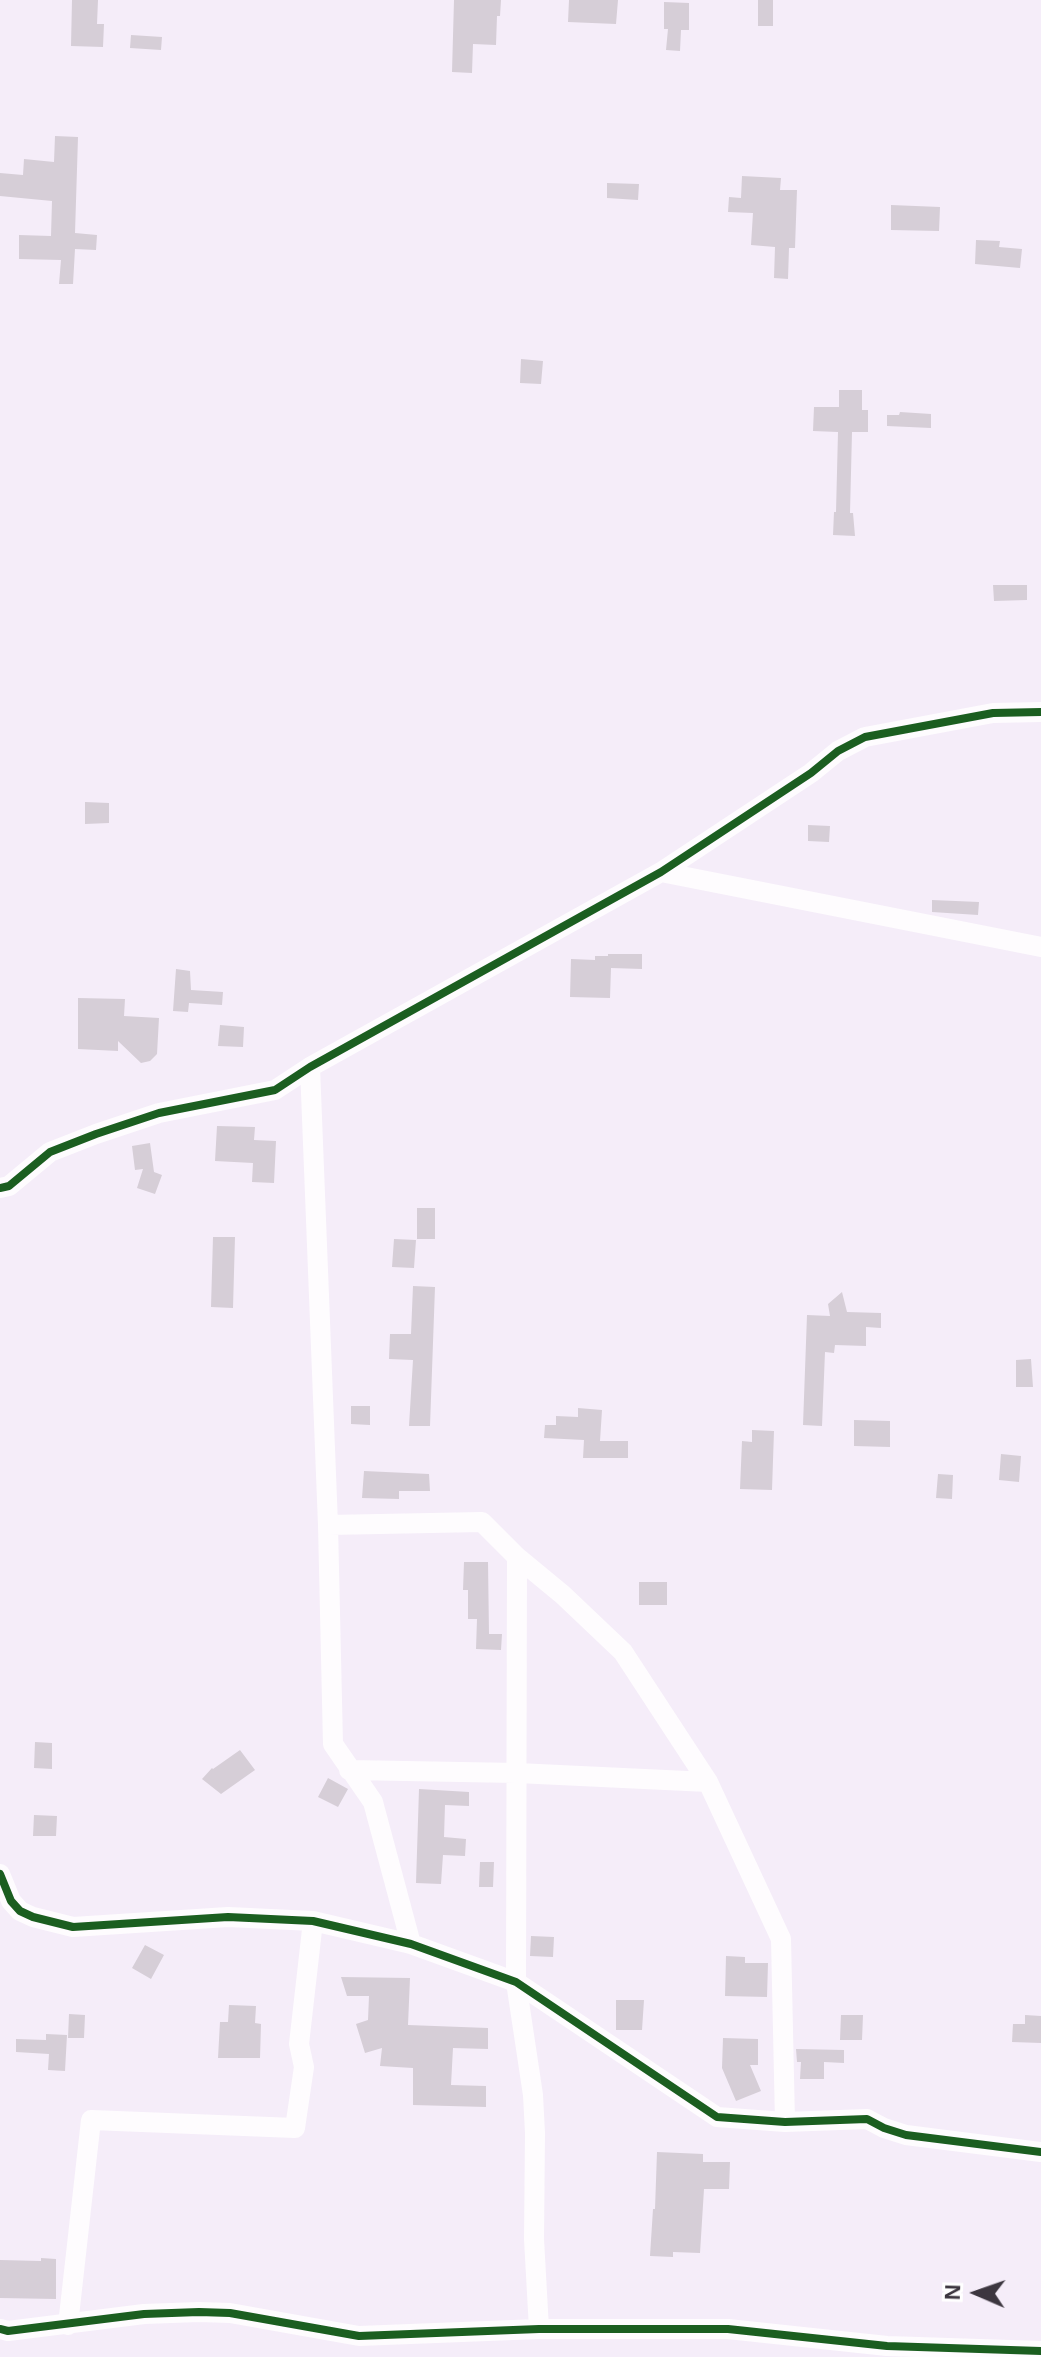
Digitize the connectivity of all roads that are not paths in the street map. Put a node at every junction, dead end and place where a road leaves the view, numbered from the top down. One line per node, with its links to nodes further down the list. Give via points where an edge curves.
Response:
1 (1041, 712): 2 (street, via 993,713 865,737)
2 (661, 872): 3 (street); 4 (street)
3 (1041, 947)
4 (310, 1067): 5 (street, via 275,1090 159,1113 50,1152); 6 (street)
5 (0, 1188)
6 (328, 1525): 7 (street, via 482,1522); 8 (street, via 333,1744)
7 (517, 1557): 9 (street); 10 (street, via 623,1652)
8 (349, 1770): 9 (street); 13 (street, via 373,1802)
9 (517, 1773): 10 (street); 14 (street)
10 (708, 1782): 15 (street, via 781,1939)
11 (0, 1874): 12 (street, via 20,1911 73,1927 228,1917)
12 (313, 1921): 13 (street); 17 (street, via 295,2128 91,2120)
13 (411, 1944): 14 (street)
14 (516, 1982): 15 (street, via 717,2117); 19 (street, via 534,2120)
15 (785, 2122): 16 (street, via 867,2119 906,2135)
16 (1041, 2152)
17 (68, 2325): 18 (street); 19 (street, via 199,2312 359,2336)
18 (0, 2329)
19 (539, 2329): 20 (street, via 728,2329 887,2346)
20 (1041, 2351)

